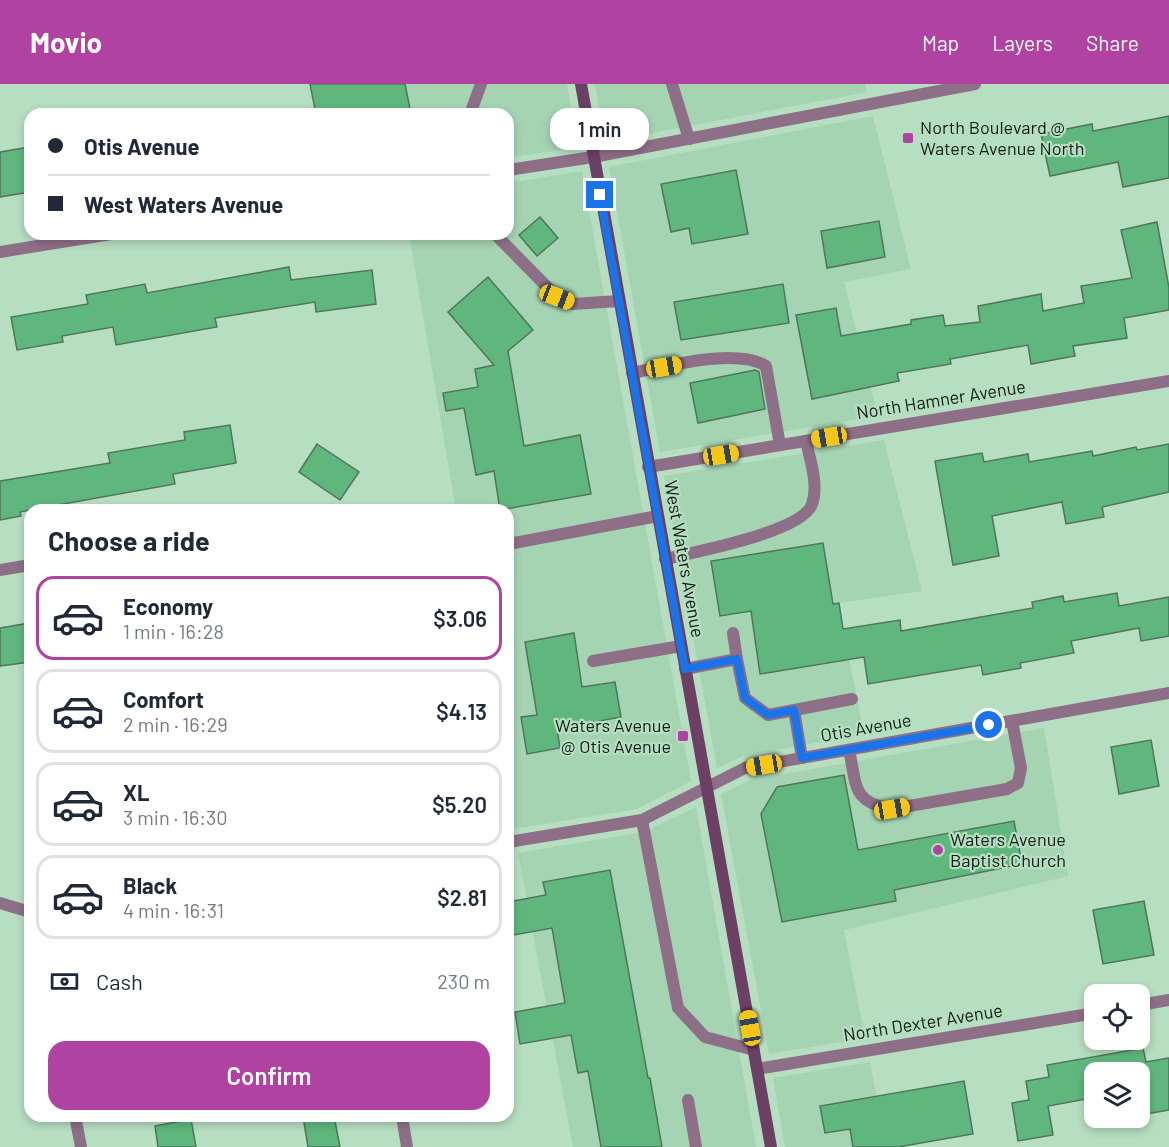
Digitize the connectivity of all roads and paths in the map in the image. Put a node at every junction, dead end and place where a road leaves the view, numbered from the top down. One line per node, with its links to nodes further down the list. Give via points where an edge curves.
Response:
1 (481, 84): 5 (street)
2 (581, 84): 7 (main road, West Waters Avenue)
3 (672, 84): 6 (street)
4 (975, 84): 6 (street)
5 (472, 108)
6 (688, 139): 7 (street)
7 (594, 157): 8 (street); 12 (main road, West Waters Avenue)
8 (514, 169)
9 (74, 240): 11 (street)
10 (501, 240): 12 (street, via 557,297 573,304)
11 (0, 252)
12 (619, 301): 13 (main road, West Waters Avenue)
13 (632, 373): 16 (street, via 698,361 756,359 766,366); 17 (main road, West Waters Avenue)
14 (1169, 381): 15 (street, North Hamner Avenue)
15 (806, 441): 16 (street, North Hamner Avenue); 20 (street, via 815,489 813,503 804,515 772,532)
16 (780, 445): 17 (street, North Hamner Avenue)
17 (648, 467): 18 (main road, West Waters Avenue)
18 (658, 516): 19 (street); 20 (main road, West Waters Avenue)
19 (514, 543)
20 (665, 559): 24 (main road, West Waters Avenue)
21 (24, 566): 22 (street)
22 (0, 570)
23 (733, 633): 25 (street)
24 (681, 646): 26 (street); 27 (main road, West Waters Avenue)
25 (737, 659): 27 (street); 30 (street, via 745,698 768,715)
26 (593, 662)
27 (685, 669): 34 (main road, West Waters Avenue)
28 (1169, 693): 31 (street, Otis Avenue)
29 (852, 699): 30 (street)
30 (794, 710): 33 (street)
31 (1012, 721): 32 (street, Otis Avenue); 32 (street, via 1022,768 1018,783 1007,789 892,809 874,806 862,800)
32 (849, 750): 33 (street, Otis Avenue)
33 (802, 758): 34 (street, Otis Avenue, via 745,768)
34 (706, 787): 35 (street, Otis Avenue); 42 (main road, West Waters Avenue)
35 (642, 820): 36 (street, Otis Avenue); 42 (street, via 678,1008 705,1037)
36 (514, 841)
37 (0, 903): 38 (street)
38 (24, 910)
39 (1169, 1000): 40 (street)
40 (1150, 1003)
41 (1084, 1015): 43 (street, North Dexter Avenue)
42 (754, 1050): 43 (main road, West Waters Avenue)
43 (757, 1069): 50 (main road, West Waters Avenue)
44 (688, 1100): 49 (street)
45 (76, 1122): 47 (street)
46 (403, 1122): 48 (street)
47 (81, 1147)
48 (407, 1147)
49 (696, 1147)
50 (771, 1147)

